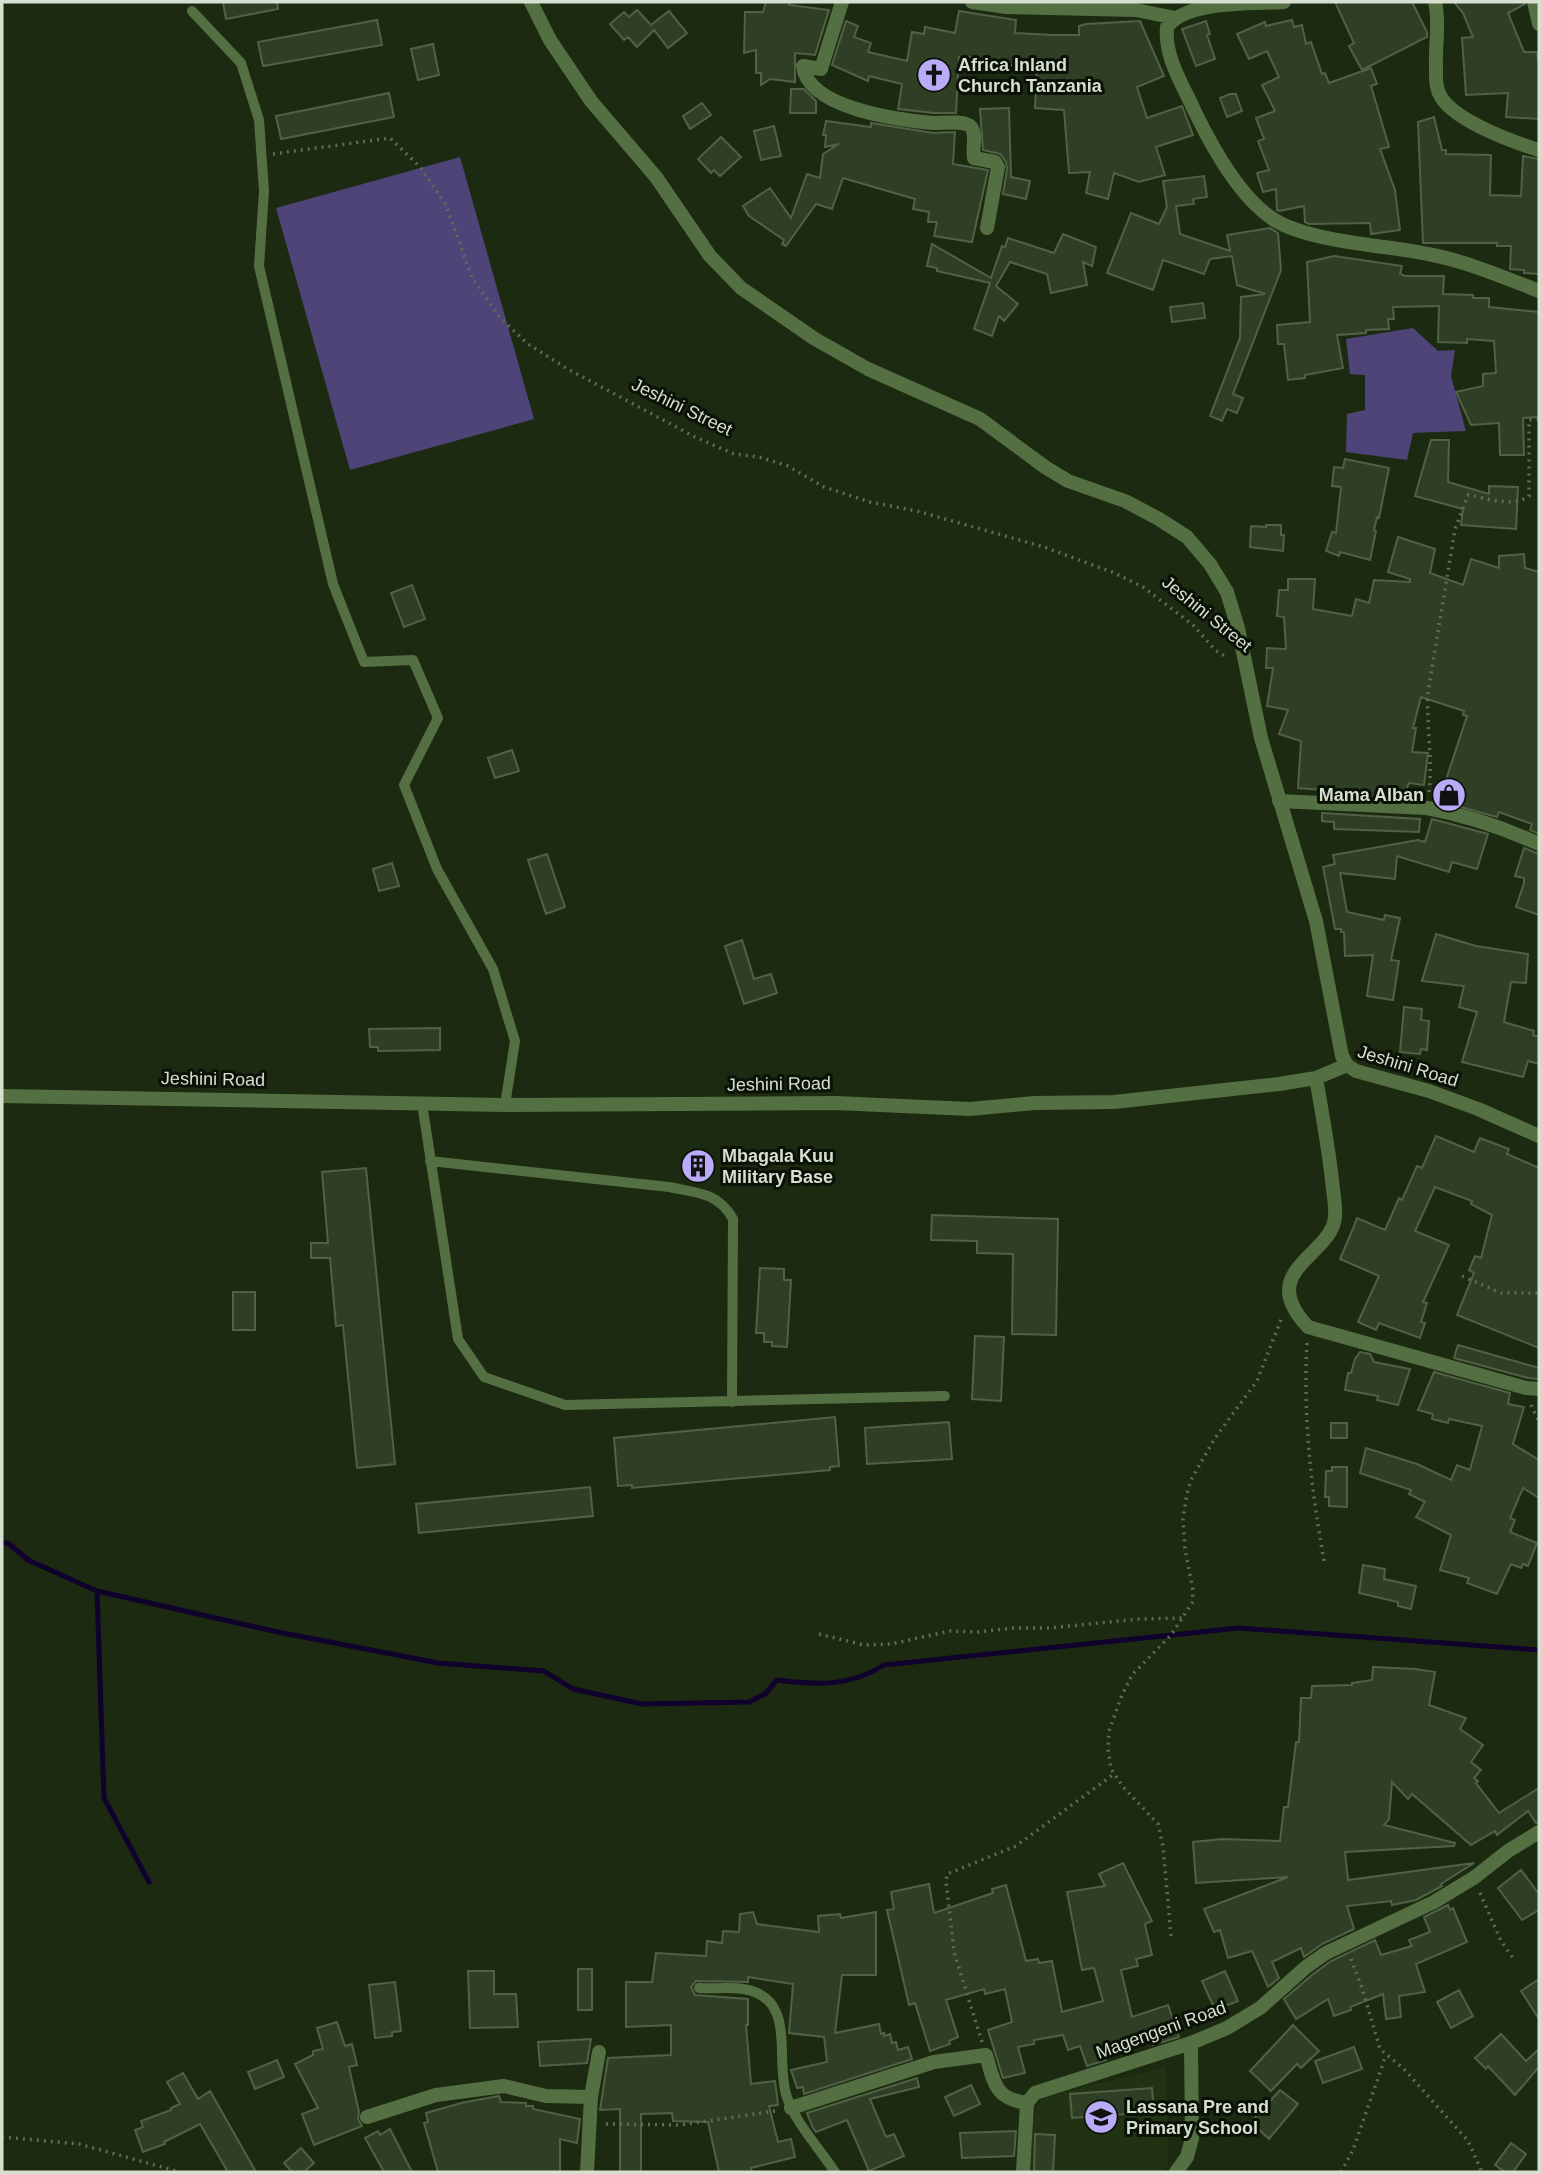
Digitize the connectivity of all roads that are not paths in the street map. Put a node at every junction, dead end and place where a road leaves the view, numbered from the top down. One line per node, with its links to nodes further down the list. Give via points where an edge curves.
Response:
1 (531, 2): 15 (street, via 591,102 656,177 710,256 741,288 814,339 868,369 980,419 1069,481 1125,501 1187,537 1227,592)
2 (842, 2): 13 (street, via 821,69 803,66 806,77 841,105 971,126 974,158 998,167)
3 (972, 2): 8 (street, via 1006,7)
4 (1279, 2): 5 (street); 10 (street, via 1203,6)
5 (1284, 2)
6 (1435, 2): 12 (street, via 1435,64 1444,102 1484,129)
7 (1534, 2): 11 (street)
8 (1135, 6): 10 (street)
9 (192, 11): 21 (lane, via 241,63 260,120 264,191 259,266 333,584 364,662 413,660 438,718 404,785 437,869 493,969 515,1041)
10 (1175, 18): 14 (street, via 1167,27 1169,53 1208,138 1255,205 1272,218 1321,237 1432,254)
11 (1539, 24)
12 (1539, 150)
13 (987, 228)
14 (1539, 291)
15 (1279, 801): 16 (street, via 1448,811); 17 (street, via 1316,921)
16 (1539, 844)
17 (1347, 1065): 18 (street, Jeshini Road); 22 (street, Jeshini Road, via 1466,1104)
18 (1316, 1078): 21 (street, Jeshini Road, via 1114,1102 970,1109 835,1102); 24 (street, via 1336,1216 1332,1230 1297,1267 1290,1290 1295,1313 1308,1326)
19 (2, 1096): 20 (street, Jeshini Road)
20 (422, 1103): 21 (street, Jeshini Road); 23 (lane)
21 (505, 1105)
22 (1539, 1136)
23 (430, 1161): 26 (lane, via 458,1339 484,1377 565,1405); 26 (lane, via 669,1187 707,1195 725,1205 733,1219)
24 (1539, 1389)
25 (945, 1396): 26 (lane)
26 (733, 1402)
27 (1539, 1832): 29 (street, Magengeni Road, via 1434,1902 1306,1967 1245,2019)
28 (699, 1988): 33 (lane, via 743,1989 770,2000 777,2012 781,2066)
29 (1191, 2043): 32 (street, Magengeni Road, via 1040,2090); 38 (street, via 1192,2138 1187,2157)
30 (599, 2052): 31 (street)
31 (591, 2097): 34 (street, via 546,2096 503,2086 436,2095); 35 (street)
32 (1027, 2103): 33 (street, via 1014,2101 995,2087 986,2056 934,2062); 37 (street)
33 (791, 2108): 36 (lane)
34 (367, 2116)
35 (587, 2172)
36 (835, 2172)
37 (1023, 2172)
38 (1176, 2172)

